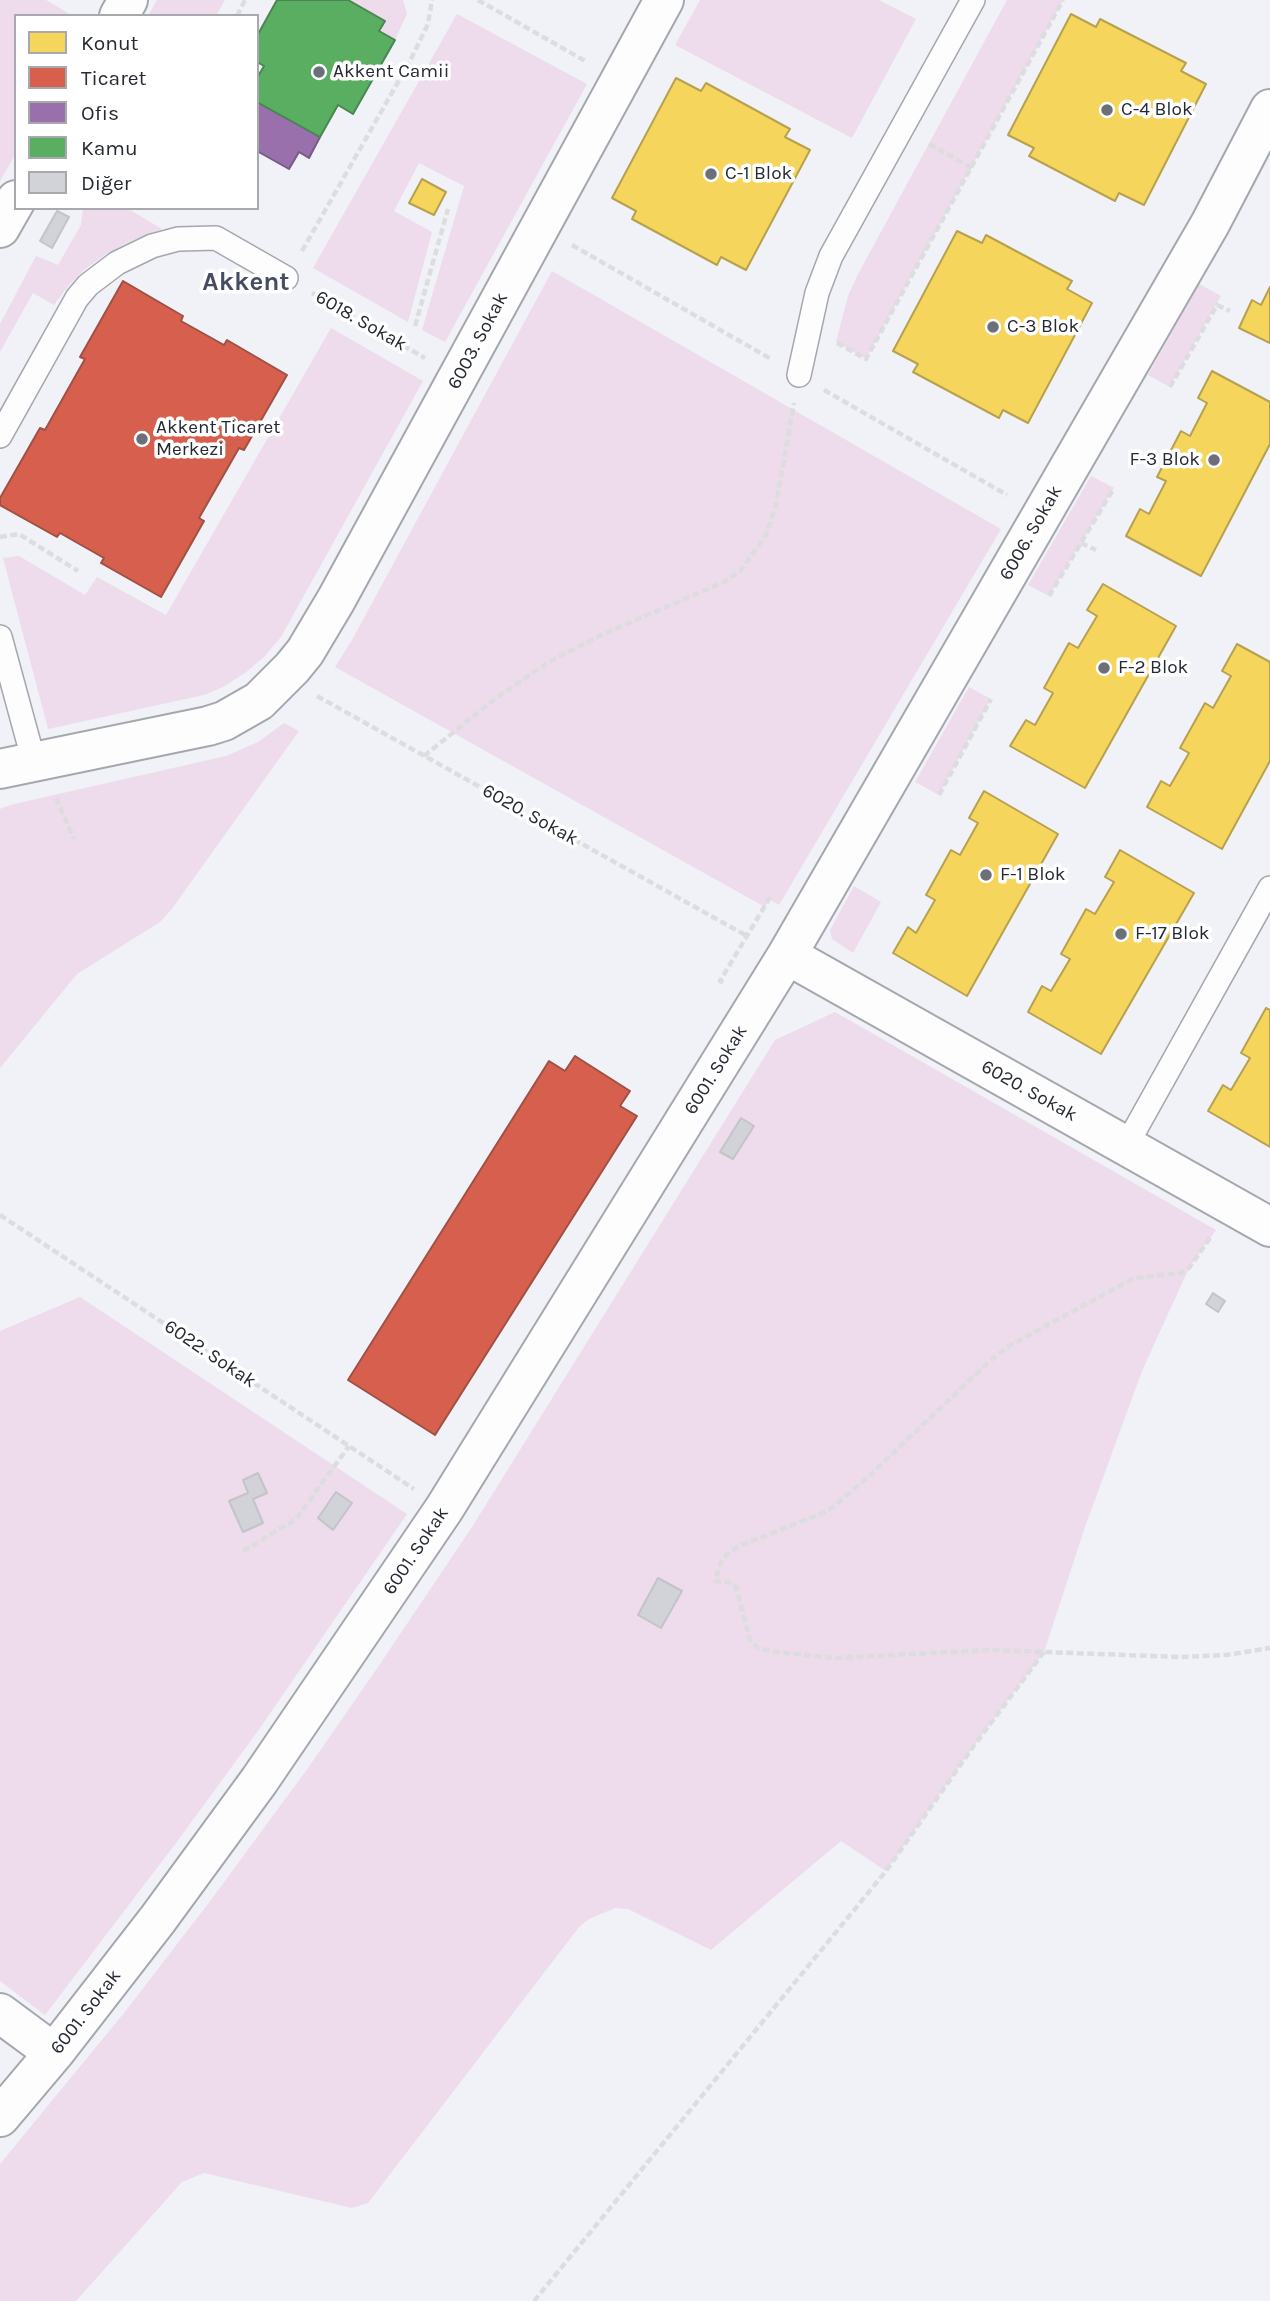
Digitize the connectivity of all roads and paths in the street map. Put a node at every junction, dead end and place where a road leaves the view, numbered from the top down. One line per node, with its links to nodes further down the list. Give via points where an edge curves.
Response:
1 (432, 0): 13 (path, via 428,24 410,61)
2 (478, 0): 6 (path)
3 (664, 0): 28 (street, 6003. Sokak, via 305,652)
4 (973, 0): 18 (lane, via 831,256 817,293)
5 (1063, 0): 9 (path)
6 (597, 68)
7 (1270, 109): 38 (street, 6006. Sokak, via 1204,234)
8 (929, 144): 9 (path)
9 (972, 168): 16 (path, via 866,359)
10 (14, 204): 12 (street)
11 (448, 209): 15 (path)
12 (0, 228)
13 (286, 278): 17 (path, 6018. Sokak); 20 (lane, via 216,238 178,239 117,263 77,298)
14 (1230, 311): 19 (path, via 1217,305)
15 (415, 326)
16 (836, 342)
17 (433, 363)
18 (799, 375): 30 (path, via 776,505 766,535 741,570 549,662)
19 (1170, 387)
20 (0, 436)
21 (1114, 488): 23 (path)
22 (0, 537): 25 (path, via 19,534)
23 (1081, 543): 24 (path); 26 (path)
24 (1096, 550)
25 (78, 571)
26 (1049, 596)
27 (0, 637): 31 (lane)
28 (298, 686): 30 (path, 6020. Sokak); 31 (street, via 224,721)
29 (991, 699): 33 (path)
30 (424, 756): 37 (path, 6020. Sokak)
31 (17, 765)
32 (55, 794): 34 (path)
33 (939, 795)
34 (74, 839)
35 (1270, 888): 40 (lane)
36 (779, 905): 37 (path, via 769,899)
37 (747, 936): 39 (path, via 720,981)
38 (787, 955): 40 (street, 6020. Sokak); 50 (street, 6001. Sokak, via 444,1509 259,1781)
39 (730, 987)
40 (1126, 1146): 42 (street, 6020. Sokak)
41 (0, 1215): 44 (path, 6022. Sokak)
42 (1270, 1227)
43 (1216, 1230): 48 (path, via 1181,1273 1134,1278 1009,1346 834,1506 739,1546 721,1562 715,1581 736,1587 750,1640 758,1648 835,1657)
44 (349, 1446): 45 (path, 6022. Sokak); 46 (path, via 296,1520)
45 (420, 1493)
46 (243, 1551)
47 (1270, 1648): 48 (path, via 1180,1657)
48 (1044, 1652): 52 (path, via 886,1871)
49 (0, 2013): 50 (street)
50 (54, 2053): 51 (street, 6001. Sokak)
51 (0, 2117)
52 (534, 2301)

